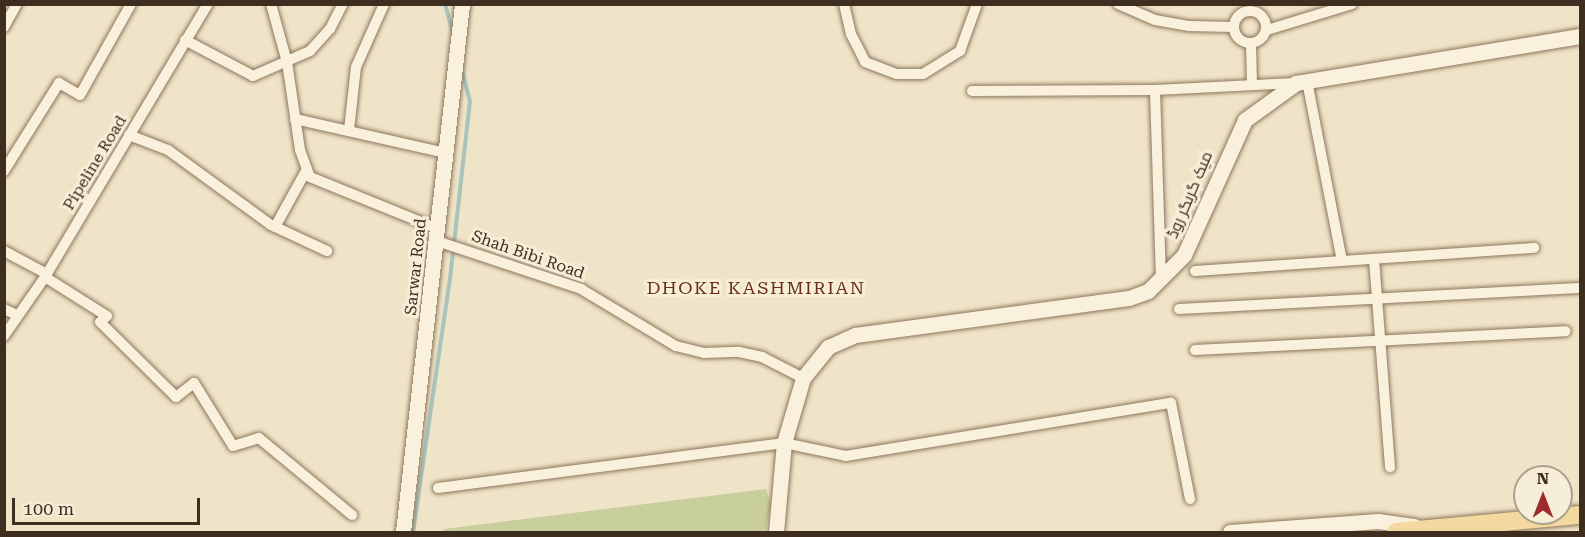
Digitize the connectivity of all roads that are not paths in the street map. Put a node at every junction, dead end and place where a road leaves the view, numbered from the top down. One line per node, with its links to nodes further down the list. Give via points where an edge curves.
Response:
1 (17, 4): 14 (street)
2 (131, 4): 30 (street, via 80,95 59,83)
3 (208, 4): 18 (street, Pipeline Road)
4 (271, 4): 20 (street)
5 (344, 4): 20 (street, via 330,29 310,51)
6 (384, 4): 26 (street, via 356,67)
7 (462, 4): 28 (street, Sarwar Road)
8 (844, 4): 9 (street, via 851,34 865,62 897,74 923,74 960,51)
9 (977, 4)
10 (1118, 4): 12 (street)
11 (1352, 4): 16 (street)
12 (1137, 7): 15 (street, via 1166,22)
13 (1251, 7): 15 (street, via 1237,17); 16 (street, via 1265,19)
14 (4, 27)
15 (1234, 27): 19 (street, via 1237,37)
16 (1267, 30): 19 (street, via 1261,40)
17 (1581, 36): 21 (street, میک گریگر روڈ)
18 (185, 40): 20 (street, via 253,76); 27 (street, Pipeline Road)
19 (1251, 43): 22 (street)
20 (287, 62): 25 (street)
21 (1301, 82): 22 (street); 37 (street); 40 (street, میک گریگر روڈ, via 1245,120 1184,255)
22 (1252, 85): 23 (street)
23 (1155, 90): 24 (street); 40 (street)
24 (972, 91)
25 (295, 119): 26 (street); 29 (street)
26 (349, 130): 28 (street)
27 (129, 135): 31 (street, via 168,150); 39 (street, Pipeline Road)
28 (446, 153): 32 (street, Sarwar Road)
29 (307, 169): 31 (street); 32 (street, Shah Bibi Road, via 310,177)
30 (4, 171)
31 (275, 227): 35 (street)
32 (437, 235): 50 (street, Shah Bibi Road, via 581,289 676,346 704,353 739,352 762,357); 59 (street, Sarwar Road)
33 (1533, 248): 36 (street)
34 (4, 250): 39 (street)
35 (327, 251)
36 (1374, 259): 37 (street); 42 (street)
37 (1342, 261): 38 (street)
38 (1195, 271)
39 (46, 275): 45 (street, Pipeline Road); 55 (street, via 107,316 100,322 176,397 194,383 233,446 259,438)
40 (1161, 280): 50 (street, میک گریگر روڈ, via 1128,298 855,336 828,347)
41 (1578, 288): 42 (street)
42 (1377, 299): 44 (street); 48 (street)
43 (4, 309): 45 (street)
44 (1179, 309)
45 (17, 315): 47 (street, Pipeline Road)
46 (1566, 331): 48 (street)
47 (4, 336)
48 (1380, 340): 49 (street); 52 (street)
49 (1195, 350)
50 (803, 378): 51 (street, میک گریگر روڈ)
51 (783, 443): 53 (street); 54 (street, via 846,456 1171,403); 58 (street, میک گریگر روڈ)
52 (1390, 467)
53 (438, 488)
54 (1190, 500)
55 (352, 515)
56 (1581, 515): 57 (main road)
57 (1432, 529): 60 (street, via 1378,521); 61 (main road)
58 (779, 530)
59 (403, 532)
60 (1230, 532)
61 (1396, 532)

